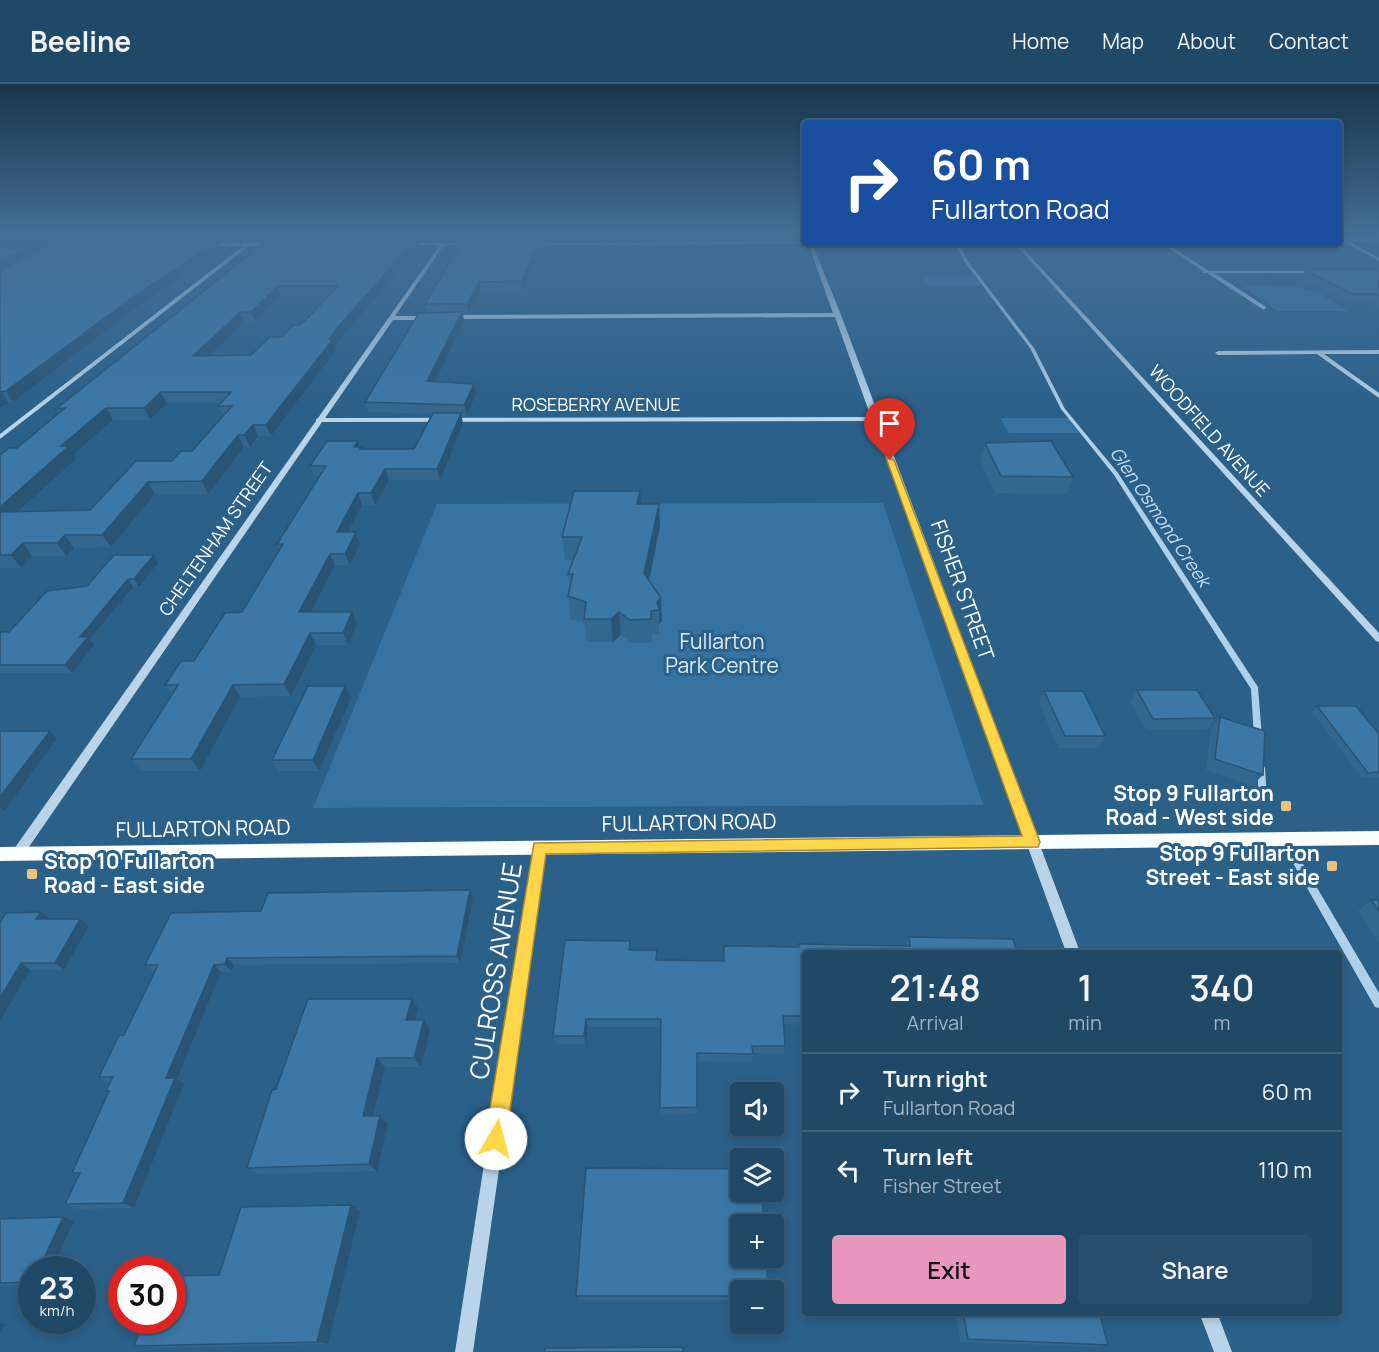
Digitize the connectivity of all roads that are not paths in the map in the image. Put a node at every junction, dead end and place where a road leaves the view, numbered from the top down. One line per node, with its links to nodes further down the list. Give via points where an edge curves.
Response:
1 (183, 294): 15 (street)
2 (408, 294): 8 (street, CHELTENHAM STREET)
3 (829, 294): 7 (street, FISHER STREET)
4 (1063, 294): 16 (street, WOODFIELD AVENUE)
5 (1243, 294): 6 (street)
6 (1264, 308)
7 (838, 315): 8 (street); 13 (street, FISHER STREET)
8 (392, 318): 14 (street, CHELTENHAM STREET)
9 (1318, 352): 10 (street); 11 (street); 12 (street)
10 (1379, 352)
11 (1218, 353)
12 (1379, 396)
13 (874, 419): 14 (street, ROSEBERRY AVENUE); 18 (street, FISHER STREET)
14 (318, 420): 20 (street, CHELTENHAM STREET)
15 (0, 437)
16 (1379, 639)
17 (1379, 838): 18 (main road, FULLARTON ROAD)
18 (1032, 842): 19 (main road, FULLARTON ROAD); 21 (street, FISHER STREET)
19 (539, 847): 20 (main road, FULLARTON ROAD); 23 (street, CULROSS AVENUE)
20 (9, 854)
21 (1072, 950)
22 (1210, 1316): 24 (street)
23 (464, 1352)
24 (1223, 1352)

